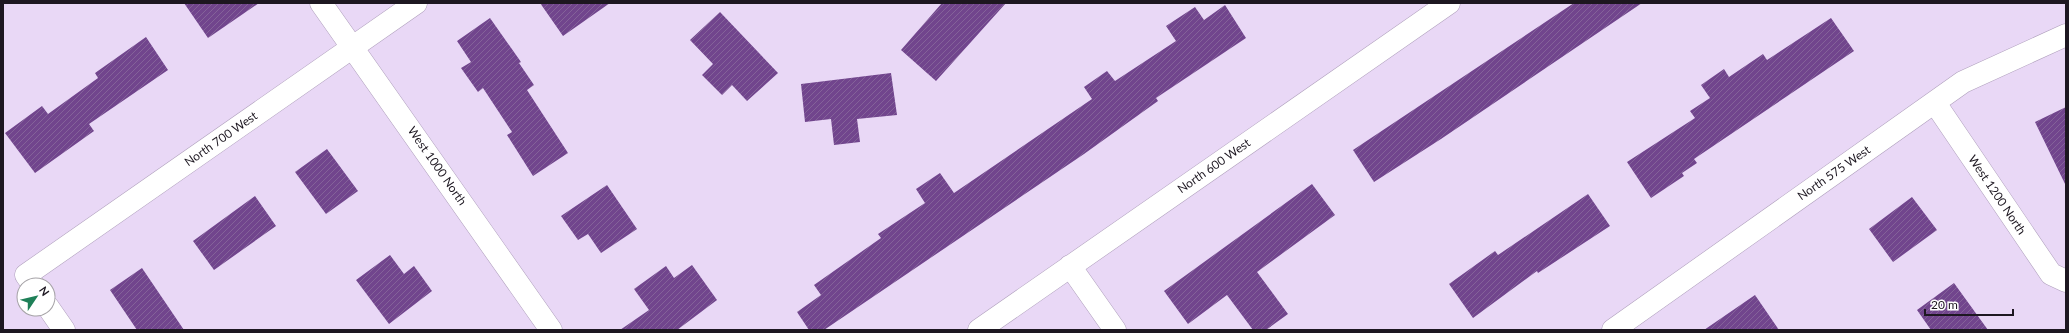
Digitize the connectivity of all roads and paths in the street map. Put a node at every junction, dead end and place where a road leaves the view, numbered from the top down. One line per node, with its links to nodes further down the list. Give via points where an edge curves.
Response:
1 (321, 3): 5 (street, West 1000 North)
2 (416, 3): 5 (street, North 700 West)
3 (1449, 3): 7 (street, North 600 West)
4 (2066, 35): 6 (street, North 575 West, via 1963,82)
5 (353, 47): 8 (street, North 700 West); 13 (street, West 1000 North)
6 (1935, 103): 9 (street, West 1200 North, via 2051,274); 11 (street, North 575 West)
7 (1070, 266): 14 (street, North 600 West); 15 (street)
8 (33, 277)
9 (2066, 281)
10 (55, 317): 12 (street)
11 (1636, 323): 16 (street, North 575 West)
12 (64, 330)
13 (551, 330)
14 (979, 330)
15 (1115, 330)
16 (1613, 330)

